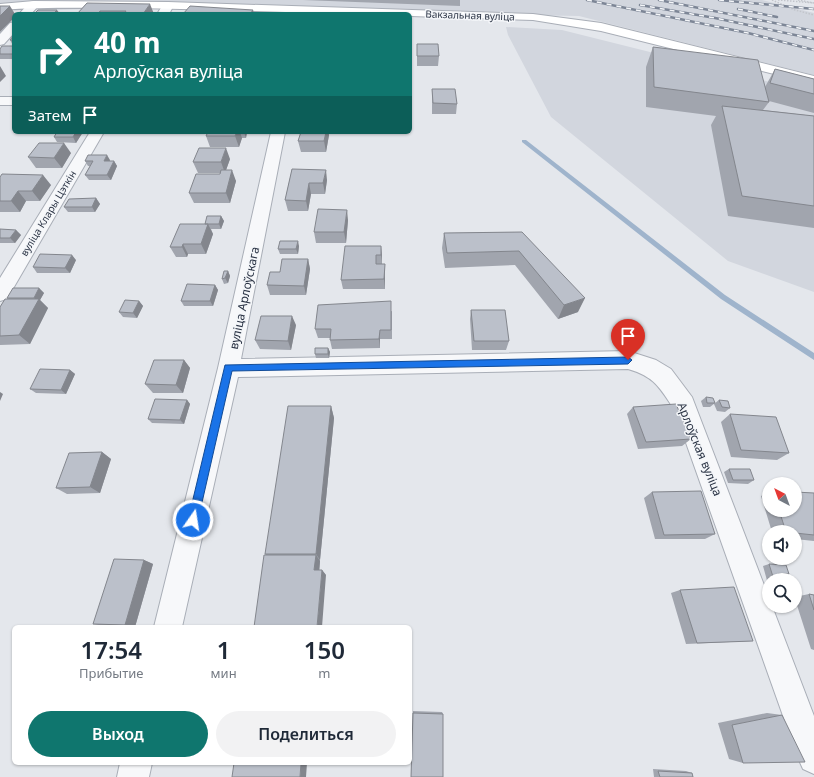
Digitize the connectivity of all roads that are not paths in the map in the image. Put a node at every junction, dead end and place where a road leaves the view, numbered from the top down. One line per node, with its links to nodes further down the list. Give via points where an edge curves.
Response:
1 (34, 4): 2 (main road, Вакзальная вуліца); 3 (main road, Вакзальная вуліца); 4 (street)
2 (0, 7)
3 (165, 10): 5 (main road, Вакзальная вуліца)
4 (27, 12)
5 (311, 12)
6 (412, 15): 9 (main road, Вакзальная вуліца, via 567,21 601,27)
7 (12, 28): 8 (street)
8 (0, 41)
9 (814, 80)
10 (0, 101): 11 (street)
11 (12, 101)
12 (95, 134): 14 (street, вуліца Клары Цэткін)
13 (278, 134): 15 (street, вуліца Арлоўскага)
14 (0, 294)
15 (228, 368): 16 (street, вуліца Арлоўскага); 17 (street, Арлоўская вуліца, via 628,360 648,366 663,375 684,404)
16 (168, 625)
17 (814, 758)
18 (136, 765): 19 (street)
19 (133, 777)

